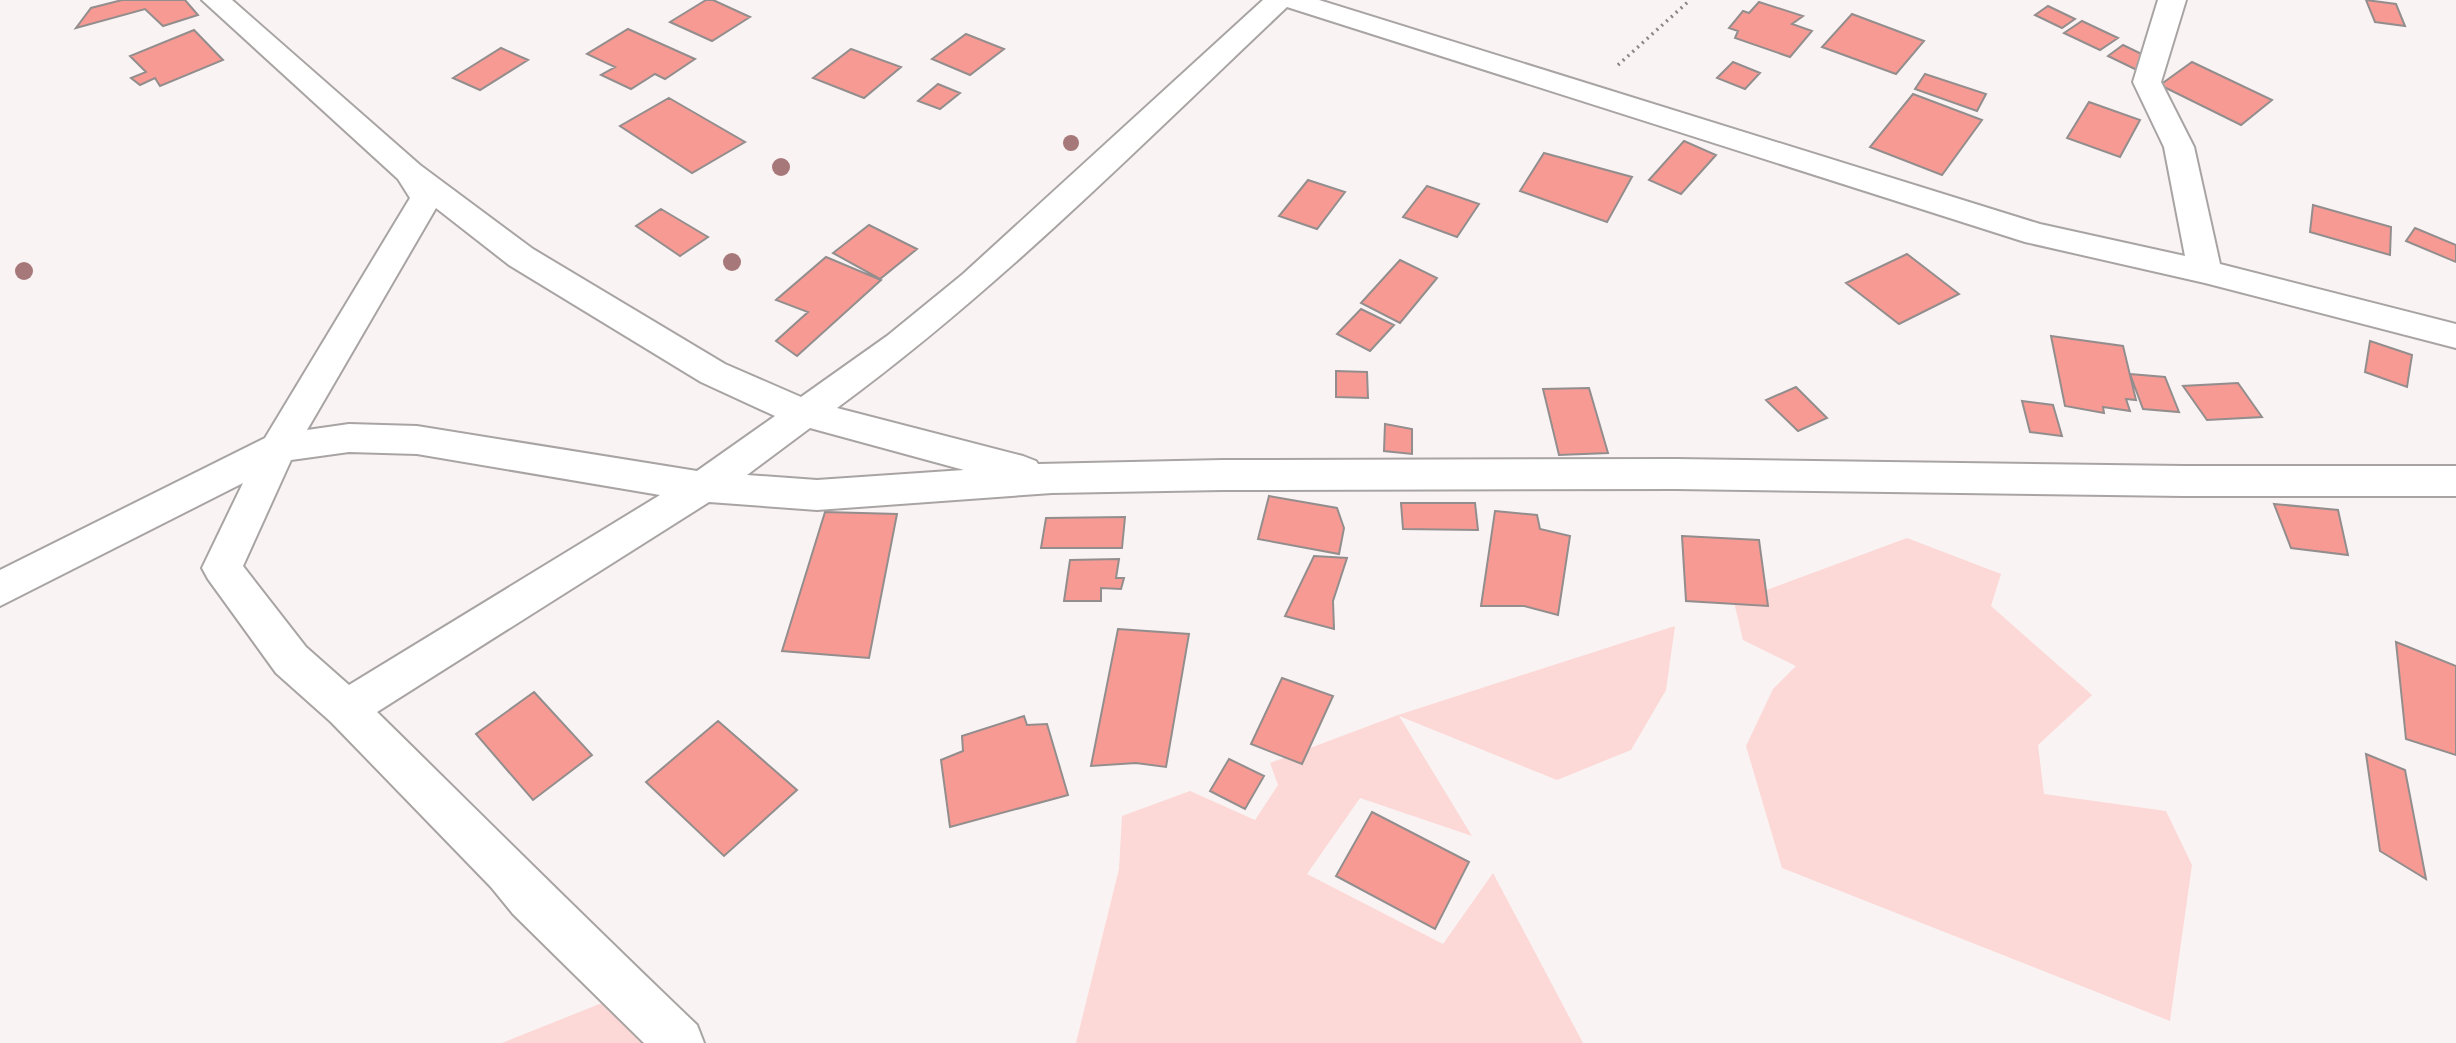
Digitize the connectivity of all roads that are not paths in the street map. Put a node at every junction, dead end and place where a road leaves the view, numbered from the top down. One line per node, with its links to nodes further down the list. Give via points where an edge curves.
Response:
1 (216, 0): 5 (street)
2 (1279, 0): 8 (street, via 975,282 899,345)
3 (1291, 0): 6 (street, via 2036,234)
4 (2172, 0): 6 (street, via 2147,82 2179,148)
5 (409, 172): 8 (street, via 521,257 713,373); 9 (street, via 426,198)
6 (2205, 272): 7 (street)
7 (2456, 336)
8 (803, 413): 10 (street); 12 (street)
9 (278, 447): 12 (street, via 349,438 417,440); 13 (street); 14 (street, via 222,568 291,660)
10 (1052, 478): 11 (street, via 1676,474); 12 (street, via 817,495)
11 (2456, 481)
12 (703, 487): 14 (street)
13 (0, 589)
14 (346, 709): 15 (street)
15 (679, 1043)

